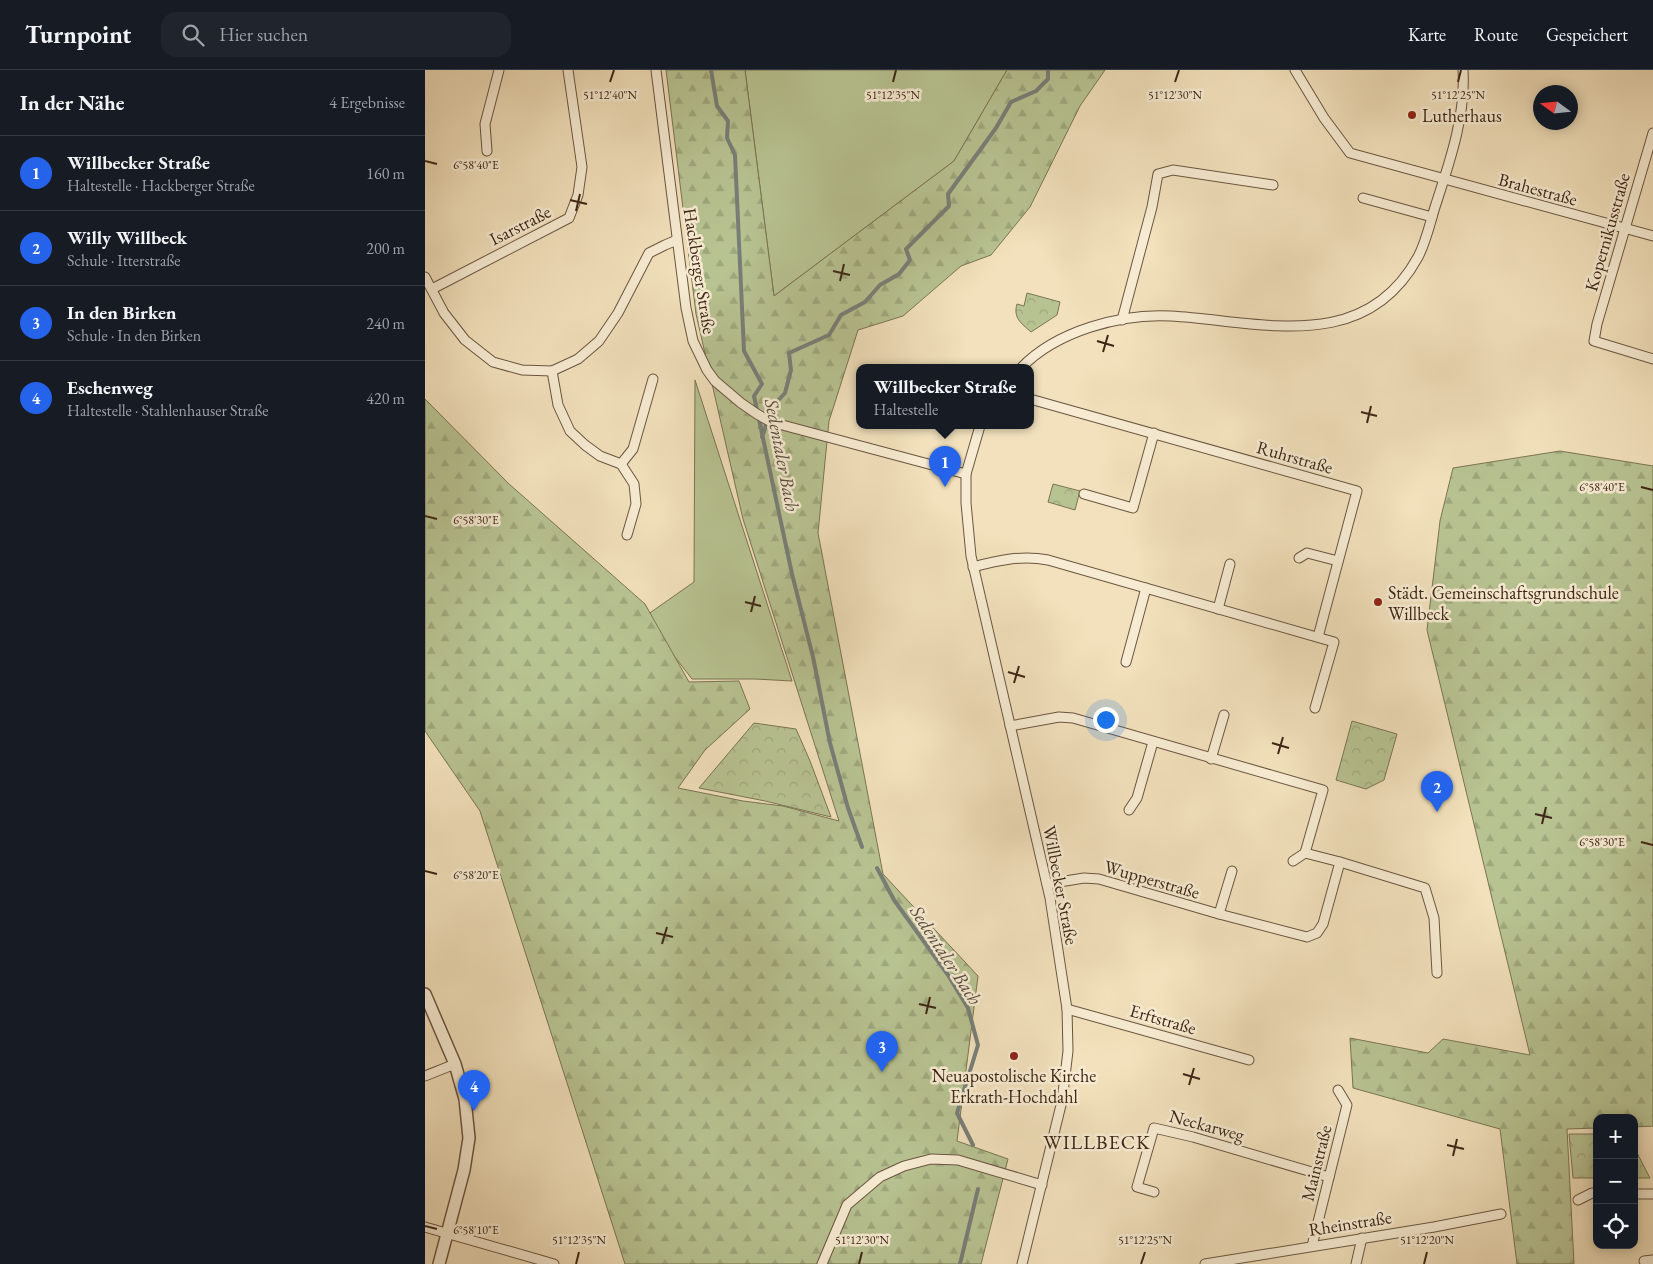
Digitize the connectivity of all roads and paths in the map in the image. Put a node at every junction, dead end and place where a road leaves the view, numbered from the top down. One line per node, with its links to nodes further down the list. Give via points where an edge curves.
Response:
1 (499, 70): 7 (street, via 485,124)
2 (568, 70): 16 (street, Isarstraße, via 583,167 578,195 569,218)
3 (656, 70): 14 (street, Hackberger Straße)
4 (1295, 70): 8 (street, Brahestraße, via 1349,153)
5 (1463, 70): 8 (street, via 1457,131)
6 (1653, 133): 12 (street, Kopernikusstraße)
7 (487, 151)
8 (1444, 180): 11 (street); 12 (street, Brahestraße)
9 (1273, 186): 17 (street, via 1173,170 1158,174)
10 (1363, 198): 11 (street)
11 (1432, 217): 17 (street, via 1419,256 1397,287 1368,309 1343,320 1317,325 1269,326 1170,316)
12 (1624, 229): 13 (street, Brahestraße); 18 (street, Kopernikusstraße, via 1594,341)
13 (1653, 236)
14 (677, 240): 20 (street, via 649,253 618,314 599,341 578,359); 26 (street, Hackberger Straße, via 693,341 715,381 741,403 771,422)
15 (425, 277): 16 (street)
16 (432, 289): 20 (street, via 465,340 493,362 522,370)
17 (1122, 320): 19 (street, via 1079,330)
18 (1653, 359)
19 (1026, 364)
20 (552, 370): 25 (street, via 558,406 570,431 600,456)
21 (653, 379): 25 (street, via 633,449)
22 (1034, 400): 24 (street, Ruhrstraße)
23 (979, 429): 26 (street, Willbecker Straße)
24 (1154, 434): 27 (street, via 1133,508); 30 (street, Ruhrstraße, via 1357,491)
25 (621, 464): 28 (street, via 634,484 636,504)
26 (966, 474): 32 (street, Willbecker Straße)
27 (1084, 494)
28 (627, 535)
29 (1299, 558): 30 (street, via 1307,553)
30 (1338, 561): 35 (street, Ruhrstraße)
31 (1230, 564): 34 (street)
32 (973, 567): 33 (street, via 1031,557); 39 (street, Willbecker Straße)
33 (1146, 588): 34 (street); 36 (street)
34 (1218, 609): 35 (street)
35 (1318, 637): 37 (street, via 1334,642)
36 (1126, 662)
37 (1315, 708)
38 (1224, 715): 41 (street)
39 (1010, 726): 40 (street, via 1059,717 1073,718); 47 (street, Willbecker Straße)
40 (1153, 742): 41 (street); 42 (street, via 1137,798)
41 (1211, 759): 43 (street, via 1323,790)
42 (1129, 810)
43 (1305, 852): 44 (street); 45 (street)
44 (1293, 862)
45 (1340, 862): 48 (street, Wupperstraße, via 1323,924 1317,933 1307,937); 49 (street, via 1425,888 1434,918)
46 (1232, 870): 48 (street, Wupperstraße)
47 (1047, 884): 48 (street, Wupperstraße, via 1099,879); 51 (street, Willbecker Straße)
48 (1219, 914)
49 (1437, 973)
50 (425, 994): 53 (street)
51 (1067, 1009): 52 (street, Erftstraße); 57 (street, Willbecker Straße, via 1068,1051 1062,1101)
52 (1249, 1060)
53 (455, 1064): 54 (street); 65 (street, via 465,1099 469,1138)
54 (425, 1076)
55 (1338, 1090): 56 (street, Mainstraße, via 1347,1105)
56 (1329, 1177): 58 (street, Neckarweg, via 1154,1128 1137,1187); 67 (street, Mainstraße)
57 (1042, 1185): 71 (street, via 958,1160 931,1159 904,1166 880,1177 847,1205); 72 (street, Willbecker Straße)
58 (1155, 1192)
59 (1593, 1193): 62 (street)
60 (1638, 1194): 61 (street)
61 (1653, 1194)
62 (1578, 1200)
63 (1501, 1214): 66 (street, Rheinstraße)
64 (425, 1227): 65 (street)
65 (448, 1234): 69 (street); 70 (street)
66 (1362, 1238): 67 (street, Rheinstraße); 74 (street)
67 (1312, 1246): 68 (street, Rheinstraße)
68 (1233, 1262): 73 (street, Rheinstraße)
69 (439, 1264)
70 (554, 1264)
71 (822, 1264)
72 (1022, 1264)
73 (1205, 1264)
74 (1356, 1264)

